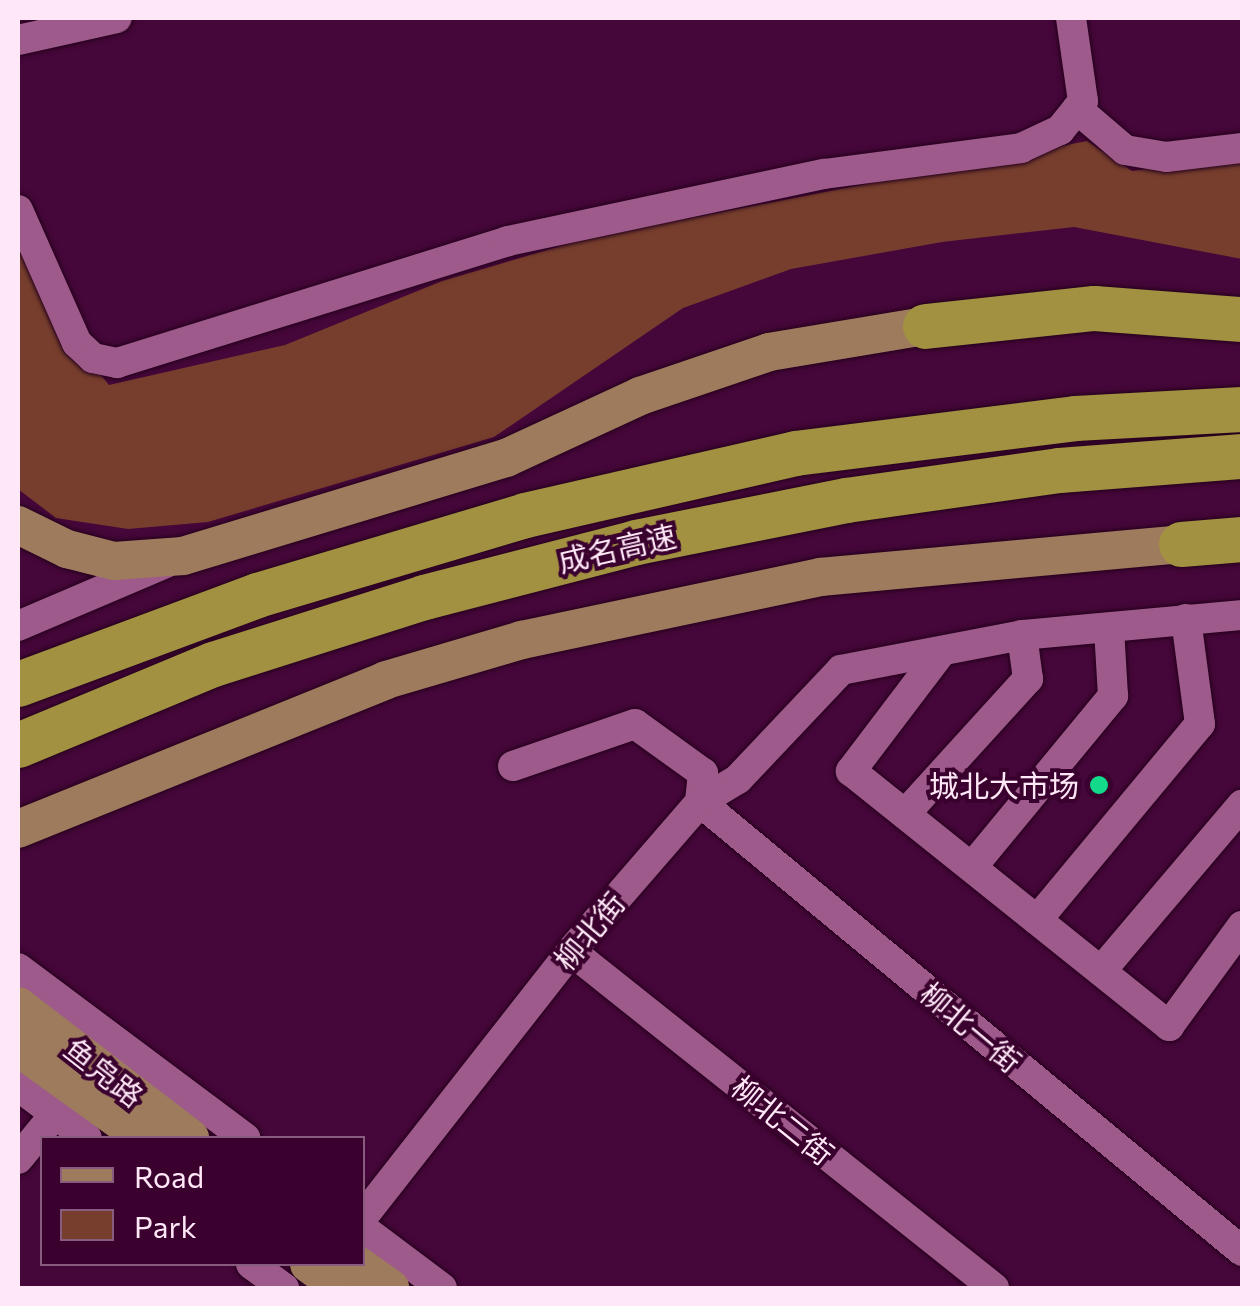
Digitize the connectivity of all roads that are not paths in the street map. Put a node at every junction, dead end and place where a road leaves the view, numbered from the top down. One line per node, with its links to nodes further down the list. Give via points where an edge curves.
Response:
1 (117, 18): 3 (street)
2 (1071, 18): 4 (street, via 1083,101)
3 (18, 40)
4 (1077, 109): 5 (street, via 1125,150 1166,157); 6 (street, via 1060,130 1021,148 824,174 508,240 117,363 93,358 78,343)
5 (1242, 148)
6 (18, 210)
7 (1242, 319): 8 (highway, via 1094,308)
8 (924, 326): 14 (main road, via 769,352 640,396 506,458)
9 (1242, 409): 21 (highway, 成名高速, via 1075,418 795,453 525,515 239,601)
10 (1242, 456): 22 (highway, 成名高速, via 1059,470 846,500 636,542 424,597 214,664)
11 (18, 525): 14 (main road, via 67,549 114,561)
12 (1242, 539): 13 (highway)
13 (1182, 544): 27 (main road, via 820,577 522,640 386,680)
14 (183, 556): 17 (street)
15 (1242, 615): 16 (street)
16 (1186, 618): 18 (street); 29 (street, via 1200,724)
17 (18, 626)
18 (1108, 628): 19 (street); 28 (street, via 1114,696)
19 (1022, 636): 20 (street); 26 (street, via 1028,678)
20 (940, 655): 24 (street, 柳北街, via 841,670 738,779); 26 (street, via 851,771)
21 (18, 684)
22 (18, 746)
23 (513, 766): 24 (street, via 635,724 702,773)
24 (700, 802): 31 (street, 柳北街); 45 (street, 柳北一街)
25 (1242, 805): 33 (street)
26 (905, 814): 28 (street)
27 (18, 829)
28 (972, 867): 29 (street)
29 (1038, 920): 33 (street)
30 (1242, 926): 33 (street, via 1169,1026)
31 (571, 952): 43 (street, 柳北街); 53 (street, 柳北二街)
32 (18, 968): 41 (street)
33 (1101, 971)
34 (18, 1006): 40 (main road, 鱼凫路)
35 (18, 1047): 39 (main road, 鱼凫路)
36 (18, 1086): 37 (street)
37 (55, 1114): 38 (street); 42 (street)
38 (84, 1136)
39 (141, 1136)
40 (187, 1136)
41 (241, 1136)
42 (18, 1159)
43 (365, 1214)
44 (365, 1230): 52 (street)
45 (1242, 1251)
46 (255, 1266): 49 (street)
47 (312, 1266): 50 (main road)
48 (359, 1266): 51 (main road)
49 (284, 1288)
50 (342, 1288)
51 (390, 1288)
52 (442, 1288)
53 (994, 1288)

